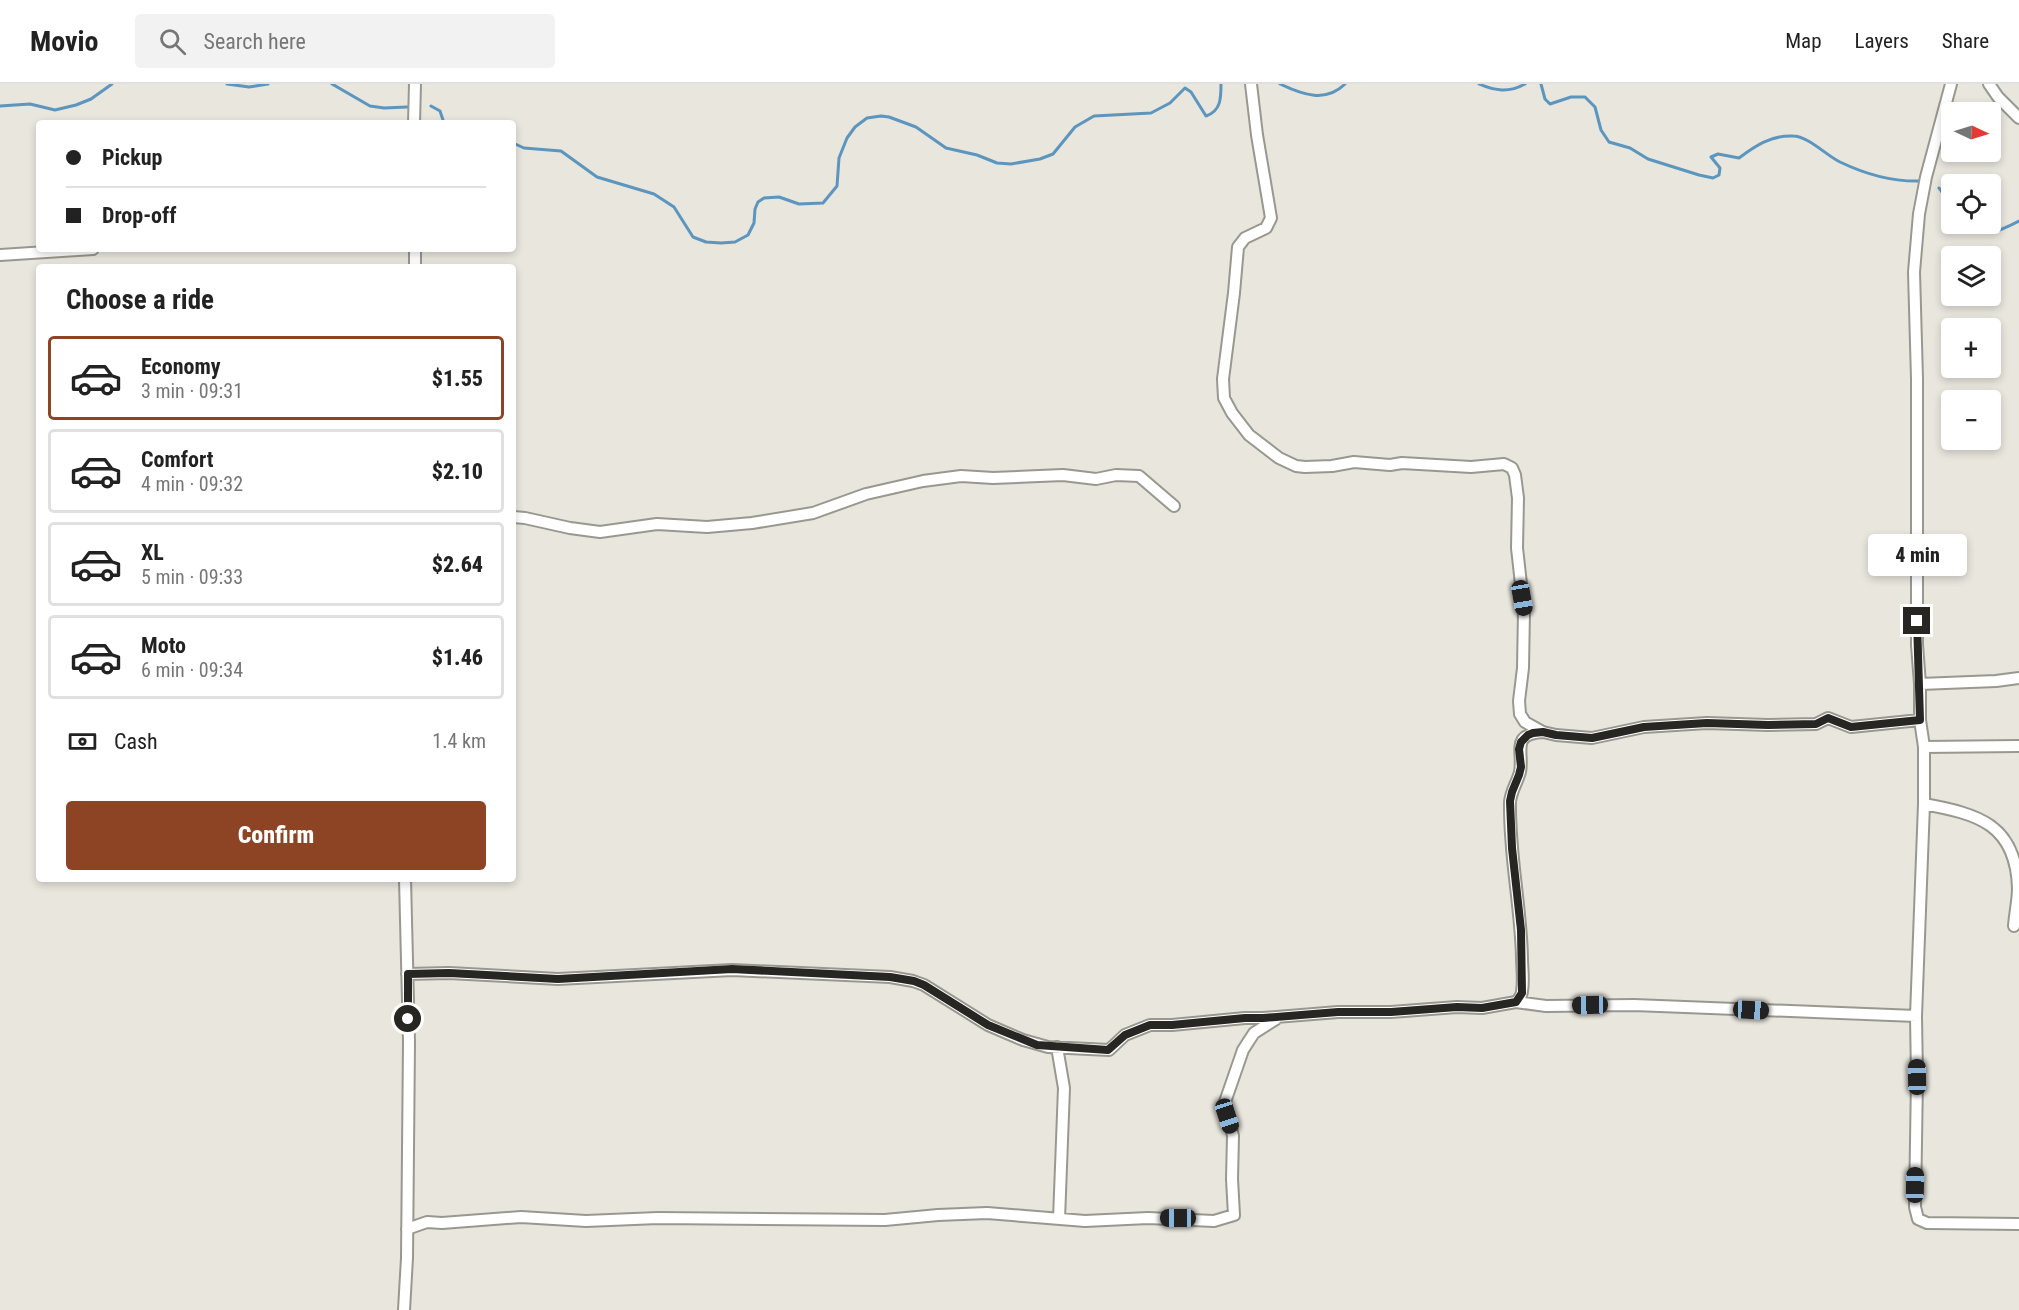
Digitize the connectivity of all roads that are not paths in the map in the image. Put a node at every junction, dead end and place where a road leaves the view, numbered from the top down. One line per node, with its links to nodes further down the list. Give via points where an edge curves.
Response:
1 (415, 84): 6 (street)
2 (1251, 84): 14 (street, via 1271,218 1266,228 1245,238 1238,247 1224,398 1250,435 1296,466 1354,462 1471,467 1504,464 1512,468 1518,498 1517,548 1524,611 1520,714 1525,722)
3 (1951, 84): 12 (street, via 1926,177 1914,272)
4 (1989, 84): 5 (street)
5 (2019, 118)
6 (414, 120)
7 (46, 252): 8 (street)
8 (0, 255)
9 (1174, 506): 10 (street, via 1139,476 961,476 866,494 813,513 752,523 707,527 657,524 600,531)
10 (516, 517)
11 (2019, 678): 12 (street)
12 (1920, 684): 13 (street)
13 (1920, 720): 14 (street, via 1851,727 1828,718 1816,724 1707,723 1644,727 1592,738); 16 (street)
14 (1543, 732): 21 (street, via 1533,733 1521,742 1521,767 1510,801 1521,930 1522,993)
15 (2019, 746): 16 (street)
16 (1924, 747): 17 (street)
17 (1924, 804): 19 (street, via 1973,816 2000,833 2009,846 2018,889); 22 (street)
18 (405, 882): 20 (street)
19 (2014, 926)
20 (408, 974): 24 (street, via 558,979 732,969 890,977 924,985 988,1025 1023,1040); 25 (street)
21 (1516, 1002): 22 (street); 23 (street, via 1482,1008)
22 (1916, 1016): 28 (street, via 1918,1219 1927,1223)
23 (1279, 1017): 24 (street, via 1150,1025 1125,1035 1108,1050); 26 (street, via 1254,1033 1243,1050 1225,1102 1233,1136 1234,1215 1214,1221)
24 (1057, 1047): 26 (street, via 1064,1088)
25 (407, 1205): 27 (street); 29 (street)
26 (1059, 1219): 27 (street, via 987,1213 885,1220 586,1221 521,1217)
27 (427, 1222): 29 (street)
28 (2019, 1224)
29 (406, 1229): 30 (street)
30 (404, 1310)

